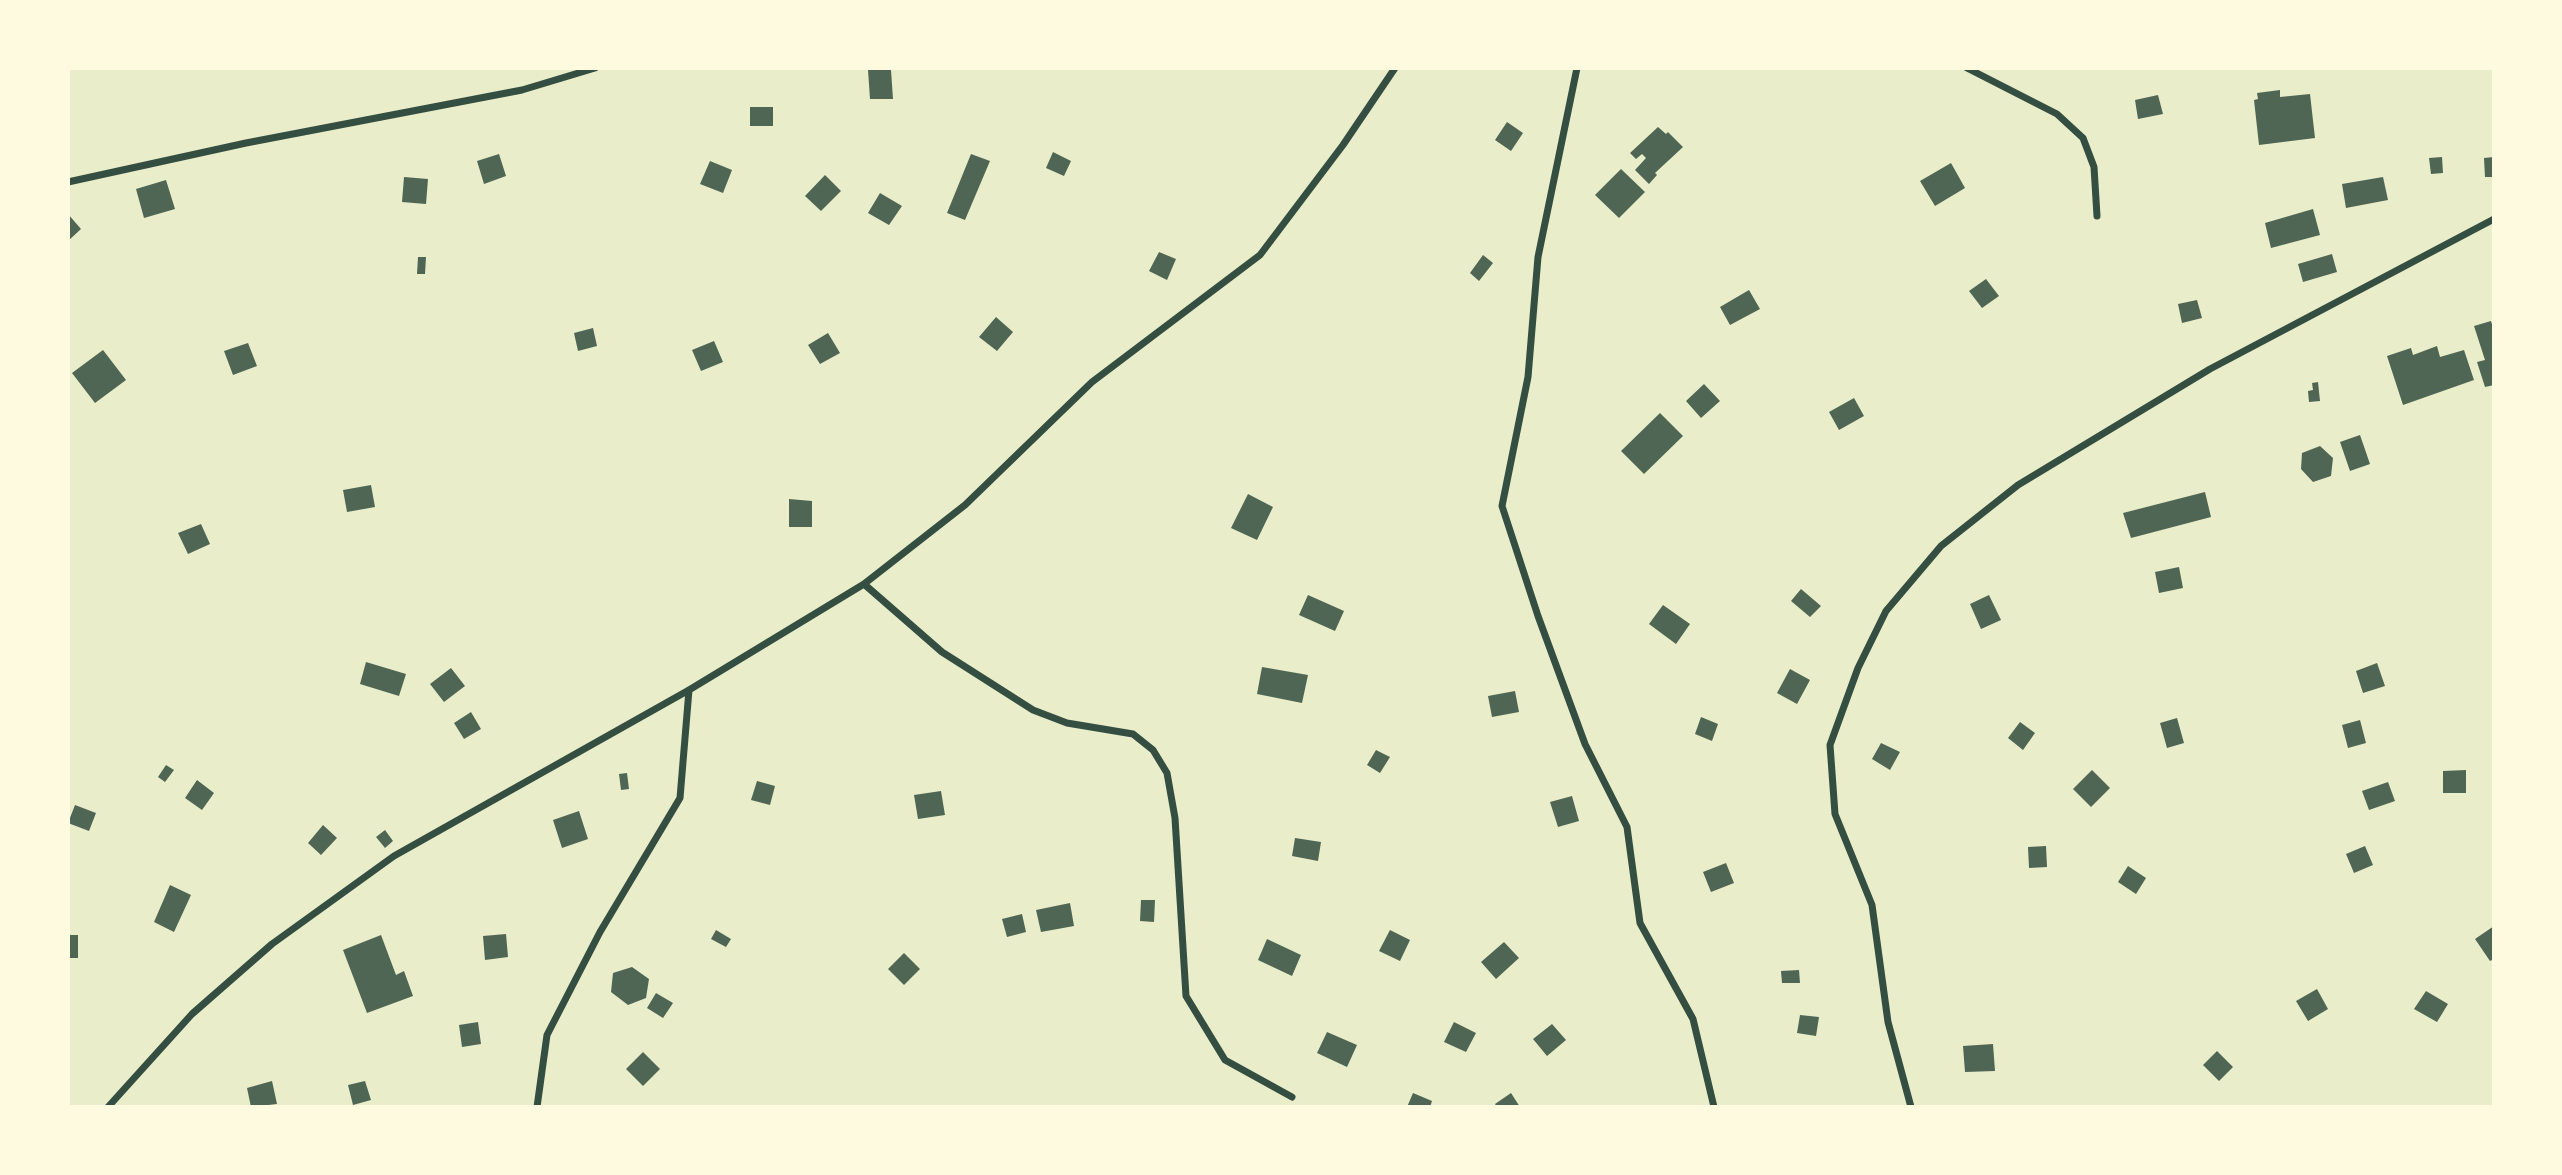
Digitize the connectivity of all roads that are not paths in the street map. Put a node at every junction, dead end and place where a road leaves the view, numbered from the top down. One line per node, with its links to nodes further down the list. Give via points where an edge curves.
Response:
1 (595, 68): 5 (street, via 522,90)
2 (1395, 68): 8 (street, via 1260,255 1092,382 965,505)
3 (1577, 68): 13 (street, via 1538,257 1528,377 1502,506 1585,744 1627,827 1640,923 1693,1019)
4 (1967, 68): 6 (street, via 2057,114 2083,138 2094,167)
5 (68, 182)
6 (2097, 216)
7 (2494, 219): 14 (street, via 2210,369 2018,485 1941,546 1886,611 1858,667 1830,746 1835,814 1872,905 1888,1022)
8 (864, 584): 9 (street); 10 (street, via 942,652 1033,710 1067,723 1133,734 1153,750 1167,773 1175,818 1186,996 1225,1060)
9 (690, 690): 11 (street, via 394,856 272,944 192,1014); 12 (street, via 680,798 600,932 547,1035)
10 (1292, 1097)
11 (108, 1107)
12 (537, 1107)
13 (1714, 1107)
14 (1911, 1107)

